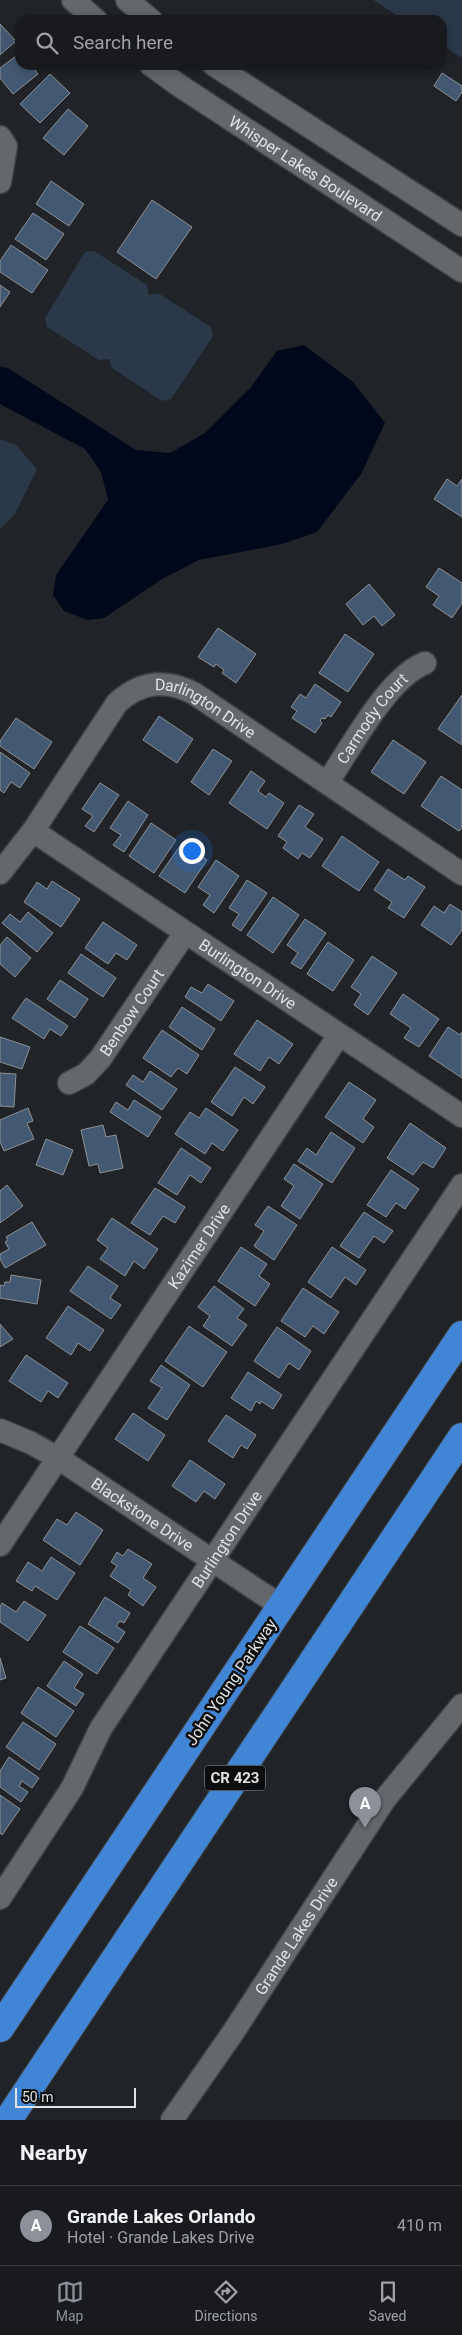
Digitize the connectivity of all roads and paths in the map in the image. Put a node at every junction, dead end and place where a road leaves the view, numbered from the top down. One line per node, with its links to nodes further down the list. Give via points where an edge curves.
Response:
1 (73, 0): 3 (street)
2 (127, 0): 4 (street)
3 (90, 15)
4 (145, 15)
5 (158, 70): 9 (street, Whisper Lakes Boulevard)
6 (222, 70): 7 (street)
7 (295, 118): 9 (street); 11 (street)
8 (0, 137): 10 (street, via 6,146)
9 (272, 147): 12 (street, Whisper Lakes Boulevard)
10 (0, 182)
11 (462, 225)
12 (462, 271)
13 (425, 663): 14 (street, Carmody Court, via 405,674 388,692)
14 (327, 783): 15 (street, Darlington Drive, via 195,694 177,686 149,684 132,691 117,703); 17 (street, Darlington Drive)
15 (32, 831): 16 (street, Darlington Drive); 18 (street, Burlington Drive)
16 (0, 873)
17 (462, 874)
18 (185, 933): 19 (street, Burlington Drive); 20 (street, Benbow Court, via 100,1059 86,1074)
19 (339, 1035): 21 (street, Burlington Drive); 26 (street, Kazimer Drive)
20 (69, 1083)
21 (462, 1116)
22 (462, 1185): 28 (street, Burlington Drive)
23 (462, 1335): 29 (highway, John Young Parkway)
24 (0, 1430): 26 (street, Blackstone Drive)
25 (462, 1437): 36 (highway, CR 423)
26 (58, 1458): 27 (street, Kazimer Drive); 28 (street, Blackstone Drive)
27 (0, 1545)
28 (213, 1560): 29 (street, Blackstone Drive); 33 (street, Burlington Drive, via 101,1728 72,1788)
29 (281, 1606): 35 (highway, John Young Parkway)
30 (462, 1704): 32 (street, Grande Lakes Drive)
31 (462, 1724): 32 (street, Grande Lakes Drive)
32 (423, 1752): 37 (street, Grande Lakes Drive, via 385,1800)
33 (7, 1873): 34 (street, Burlington Drive)
34 (0, 1898)
35 (0, 2028)
36 (8, 2120)
37 (172, 2120)

